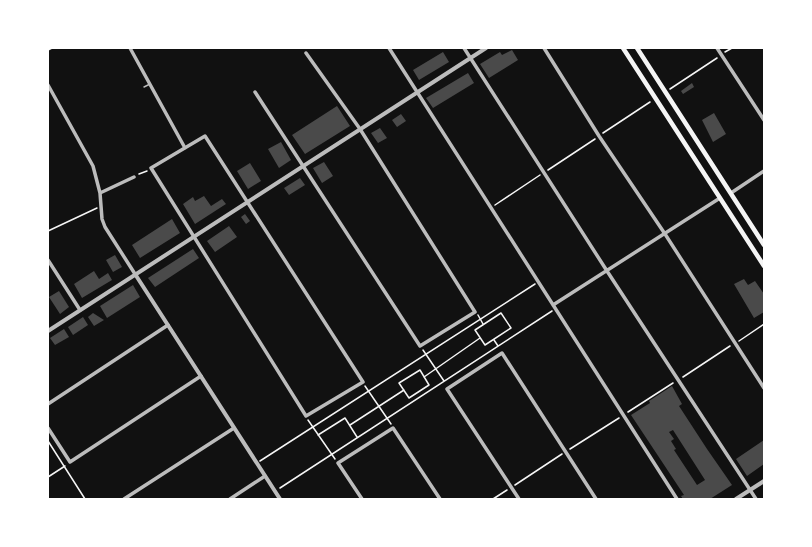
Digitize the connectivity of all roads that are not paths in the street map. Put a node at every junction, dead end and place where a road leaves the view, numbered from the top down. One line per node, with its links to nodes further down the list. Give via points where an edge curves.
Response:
1 (130, 48): 11 (street)
2 (388, 48): 15 (street)
3 (464, 48): 10 (street)
4 (486, 48): 10 (street)
5 (544, 48): 26 (street)
6 (623, 48): 24 (main road)
7 (637, 48): 22 (main road)
8 (717, 48): 16 (street)
9 (306, 53): 17 (street)
10 (471, 58): 15 (street); 31 (street)
11 (150, 84): 13 (lane); 18 (street)
12 (48, 85): 23 (street, via 93,166)
13 (144, 87)
14 (256, 92): 19 (street)
15 (417, 92): 17 (street); 33 (street)
16 (764, 120)
17 (360, 129): 19 (street); 19 (street, via 475,312 420,346)
18 (185, 148): 25 (street, via 205,136); 27 (street, via 152,168)
19 (303, 166): 25 (street)
20 (764, 171): 22 (street)
21 (134, 177): 23 (street)
22 (730, 193): 28 (main road)
23 (100, 194): 32 (street, via 105,227)
24 (720, 198): 26 (street); 30 (main road)
25 (247, 202): 27 (street); 27 (street, via 363,382 306,416)
26 (664, 234): 31 (street); 38 (street)
27 (194, 236): 32 (street)
28 (764, 245)
29 (48, 260): 34 (street)
30 (764, 266)
31 (607, 271): 33 (street); 44 (street)
32 (135, 274): 34 (street); 35 (street)
33 (554, 307): 52 (street)
34 (80, 310): 36 (street)
35 (168, 325): 37 (street); 39 (street)
36 (48, 330)
37 (200, 376): 40 (street, via 70,462); 41 (street)
38 (764, 388)
39 (48, 404)
40 (48, 428)
41 (234, 428): 42 (street); 45 (street)
42 (265, 476): 46 (street); 47 (street)
43 (764, 481): 44 (street)
44 (750, 490): 53 (street); 54 (street)
45 (124, 499)
46 (230, 499)
47 (280, 499)
48 (362, 499): 49 (street, via 338,463 393,428)
49 (440, 499)
50 (519, 499): 51 (street, via 448,388 502,353)
51 (596, 499)
52 (677, 499)
53 (736, 499)
54 (756, 499)

